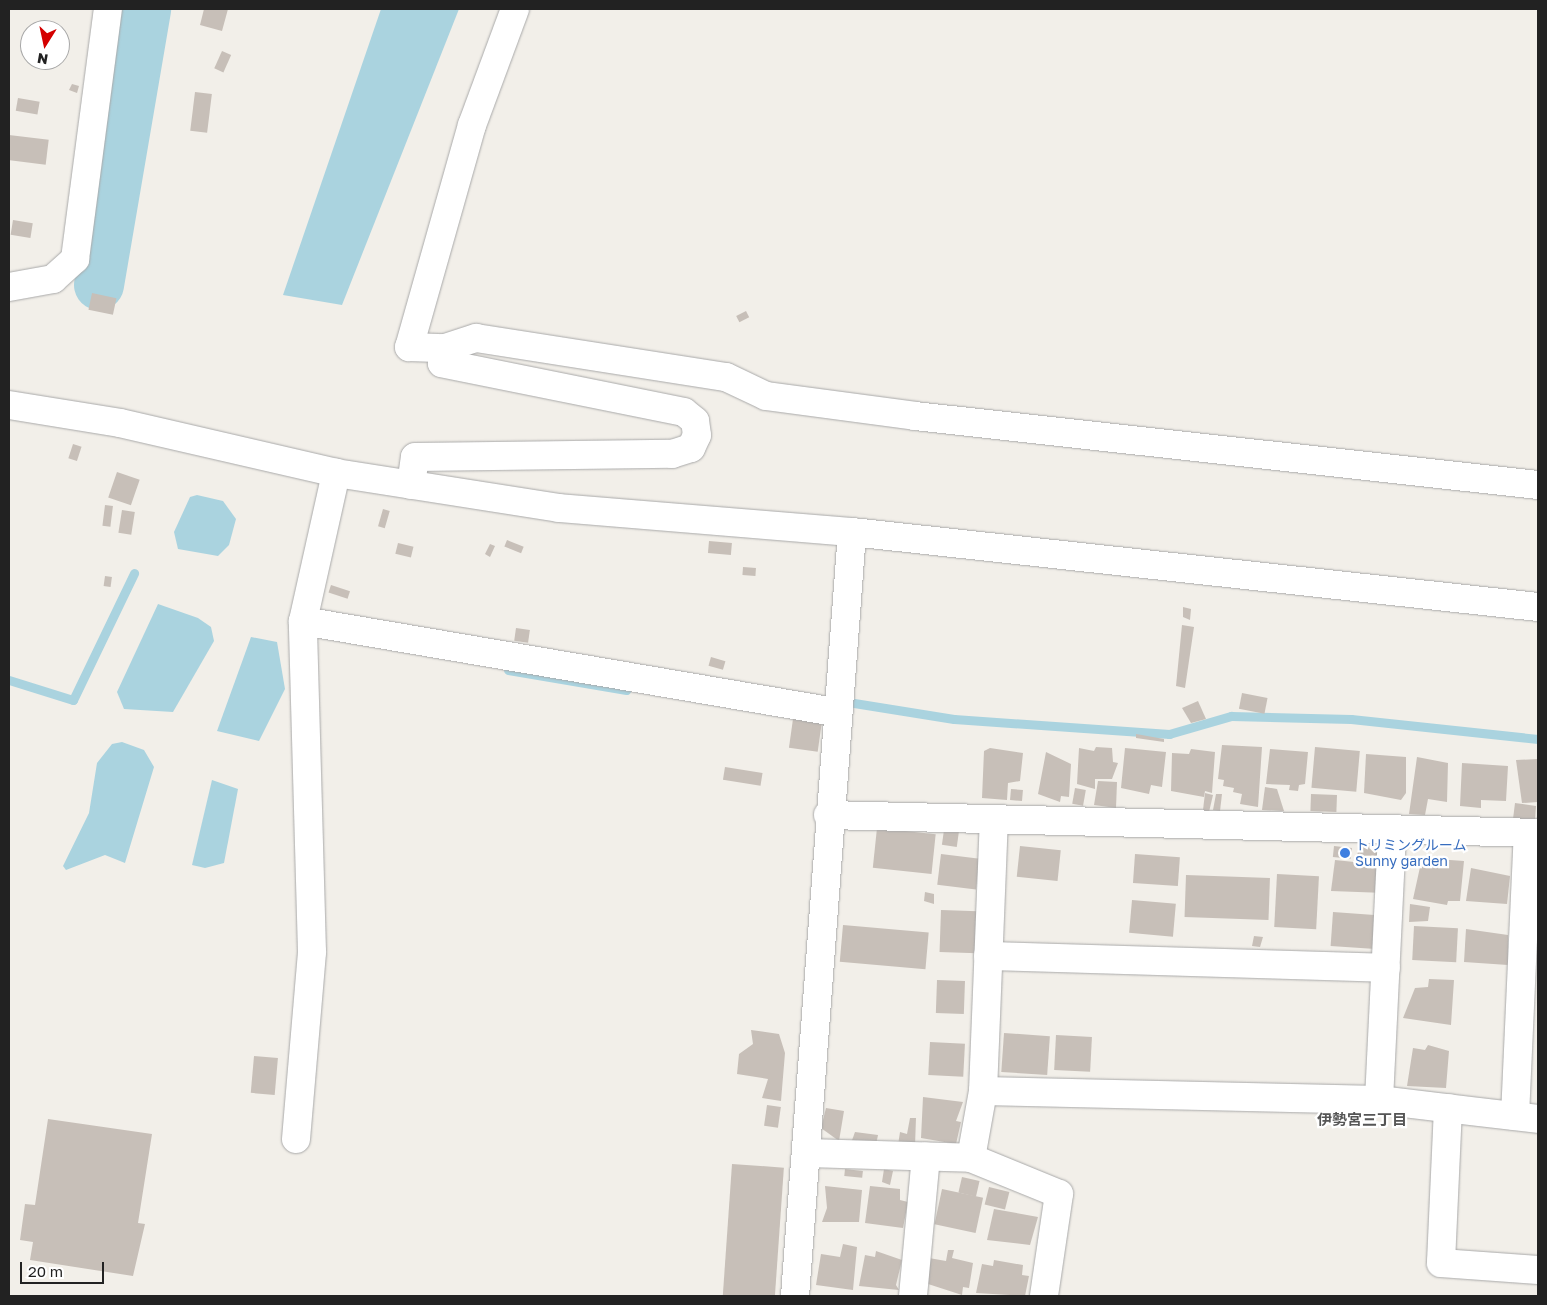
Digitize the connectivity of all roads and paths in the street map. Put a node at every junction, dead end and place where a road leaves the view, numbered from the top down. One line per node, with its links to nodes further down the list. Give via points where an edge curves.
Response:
1 (108, 9): 3 (street, via 75,259 53,280)
2 (515, 9): 4 (street, via 472,125 409,346)
3 (9, 287)
4 (445, 348): 7 (street, via 442,363 684,412 695,420 697,435 691,448 672,454 414,458); 8 (street, via 476,338 726,377 766,396 887,413)
5 (9, 406): 6 (street, via 120,423)
6 (336, 474): 7 (street); 11 (street)
7 (411, 485): 9 (street, via 559,508)
8 (1538, 485)
9 (852, 532): 10 (street); 12 (street)
10 (1538, 607)
11 (303, 620): 12 (street); 23 (street, via 312,952)
12 (835, 712): 13 (street)
13 (828, 814): 14 (street); 24 (street)
14 (994, 819): 15 (street); 17 (street)
15 (1392, 830): 16 (street); 18 (street)
16 (1533, 833): 22 (street)
17 (988, 956): 18 (street); 19 (street)
18 (1386, 968): 20 (street)
19 (983, 1091): 20 (street); 26 (street)
20 (1379, 1100): 21 (street)
21 (1448, 1108): 22 (street); 27 (street, via 1441,1262)
22 (1526, 1117)
23 (296, 1139)
24 (807, 1153): 25 (street); 28 (street)
25 (926, 1157): 26 (street); 29 (street)
26 (971, 1158): 30 (street, via 1059,1194)
27 (1538, 1270)
28 (795, 1296)
29 (913, 1296)
30 (1044, 1296)

